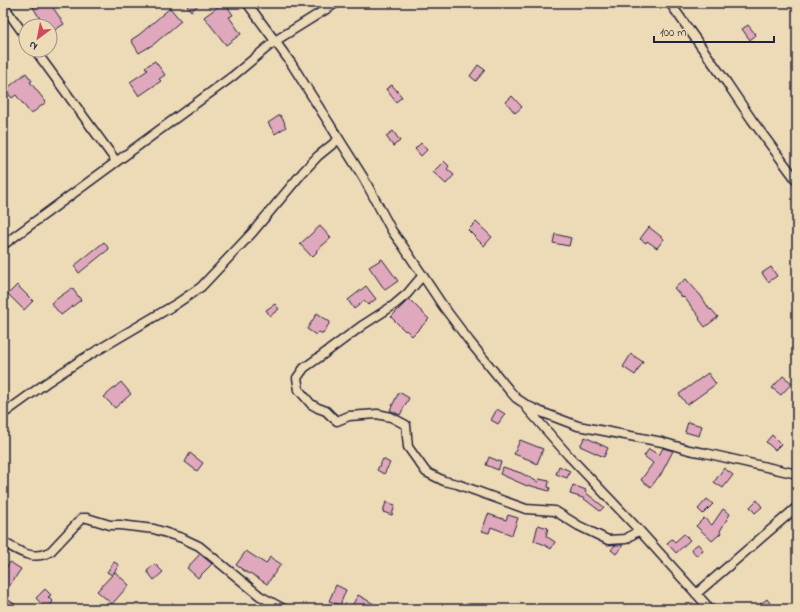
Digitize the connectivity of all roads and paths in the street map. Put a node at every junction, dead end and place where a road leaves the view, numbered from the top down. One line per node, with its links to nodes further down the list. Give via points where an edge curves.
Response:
1 (247, 3): 6 (street)
2 (336, 3): 6 (street)
3 (670, 3): 10 (street)
4 (3, 5): 5 (street)
5 (18, 26)
6 (275, 42): 8 (street, via 292,63); 9 (street, via 233,76)
7 (42, 58): 9 (street)
8 (339, 139): 12 (street, via 363,177 388,225); 14 (street, via 303,172 252,233 201,287 81,360)
9 (116, 161): 11 (street)
10 (797, 181)
11 (3, 244)
12 (423, 275): 13 (street, via 470,342); 17 (street, via 407,294 304,368 297,378 299,390 311,404 326,411 337,421 348,416 377,414 391,417 406,425 408,447 426,472 444,480 526,508 555,511 608,540 626,539)
13 (522, 402): 15 (street, via 578,426 662,442); 17 (street)
14 (3, 414)
15 (797, 474)
16 (797, 507): 19 (street)
17 (639, 530): 19 (street)
18 (5, 546): 20 (street, via 21,553 38,556 45,554 51,551 82,518 110,525 154,529 199,546 260,596)
19 (696, 594): 21 (street)
20 (283, 609)
21 (710, 609)

